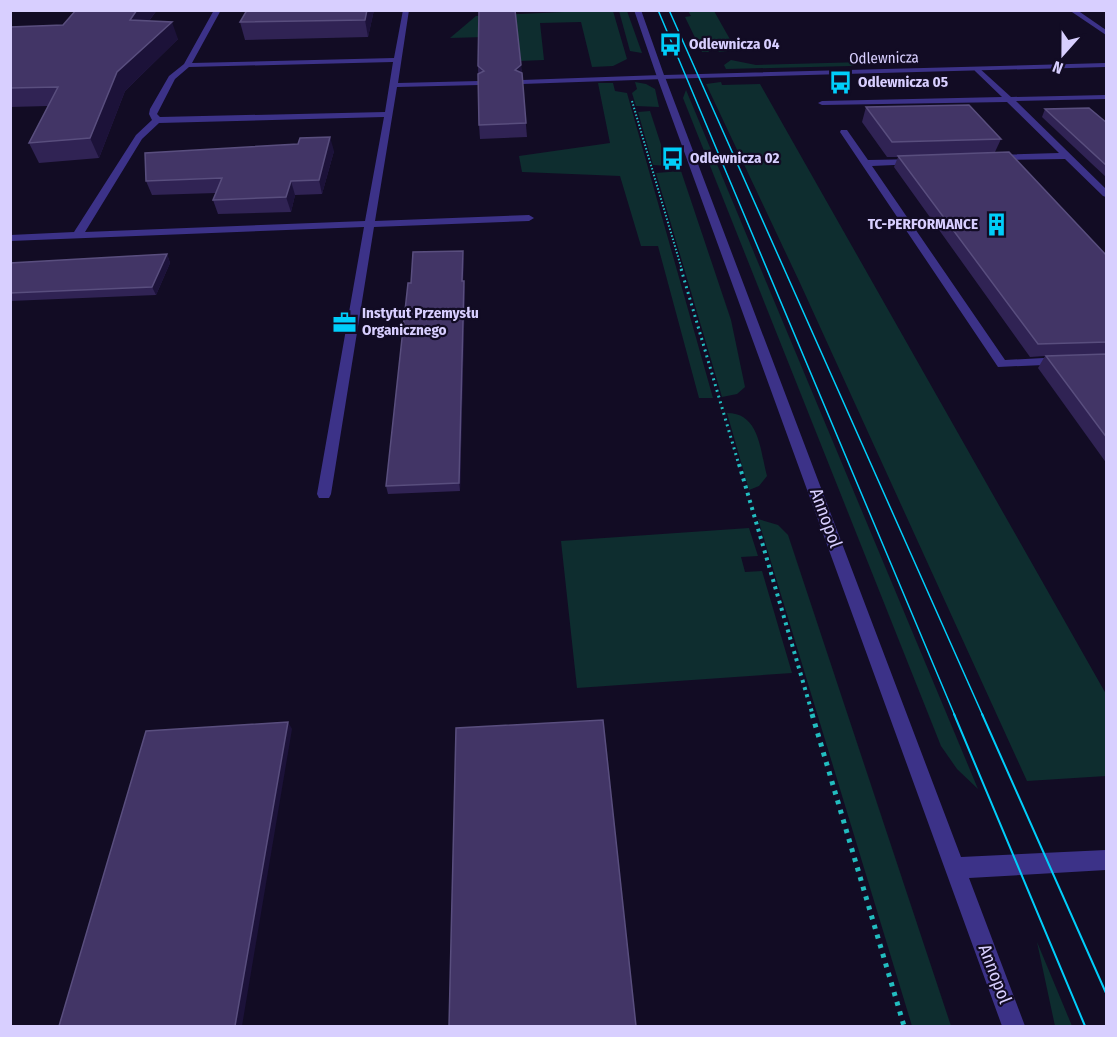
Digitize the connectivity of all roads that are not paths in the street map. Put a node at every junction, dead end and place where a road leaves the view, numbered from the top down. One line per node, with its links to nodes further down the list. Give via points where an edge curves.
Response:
1 (218, 10): 7 (street)
2 (406, 10): 6 (street)
3 (637, 10): 10 (street, Annopol)
4 (1072, 10): 5 (street)
5 (1107, 33)
6 (398, 60): 7 (street); 13 (street)
7 (187, 65): 18 (street, via 172,78 154,108)
8 (1107, 65): 9 (street, Odlewnicza)
9 (978, 69): 10 (street, Odlewnicza); 15 (street)
10 (662, 77): 11 (street, Odlewnicza); 32 (street, Annopol)
11 (522, 81)
12 (479, 83): 13 (street)
13 (394, 85): 17 (street)
14 (1107, 97): 15 (street)
15 (1010, 99): 16 (street); 20 (street)
16 (822, 103)
17 (390, 114): 18 (street); 26 (street)
18 (157, 120): 27 (street, via 140,137)
19 (844, 132): 23 (street)
20 (1068, 156): 21 (street); 24 (street)
21 (984, 159)
22 (925, 161): 23 (street)
23 (865, 163): 29 (street, via 1002,364)
24 (1107, 194)
25 (530, 218): 26 (street)
26 (368, 224): 27 (street); 30 (street)
27 (78, 235): 28 (street)
28 (10, 238)
29 (1072, 361)
30 (324, 494)
31 (1107, 860): 32 (street)
32 (954, 868): 33 (street, Annopol)
33 (1014, 1026)

